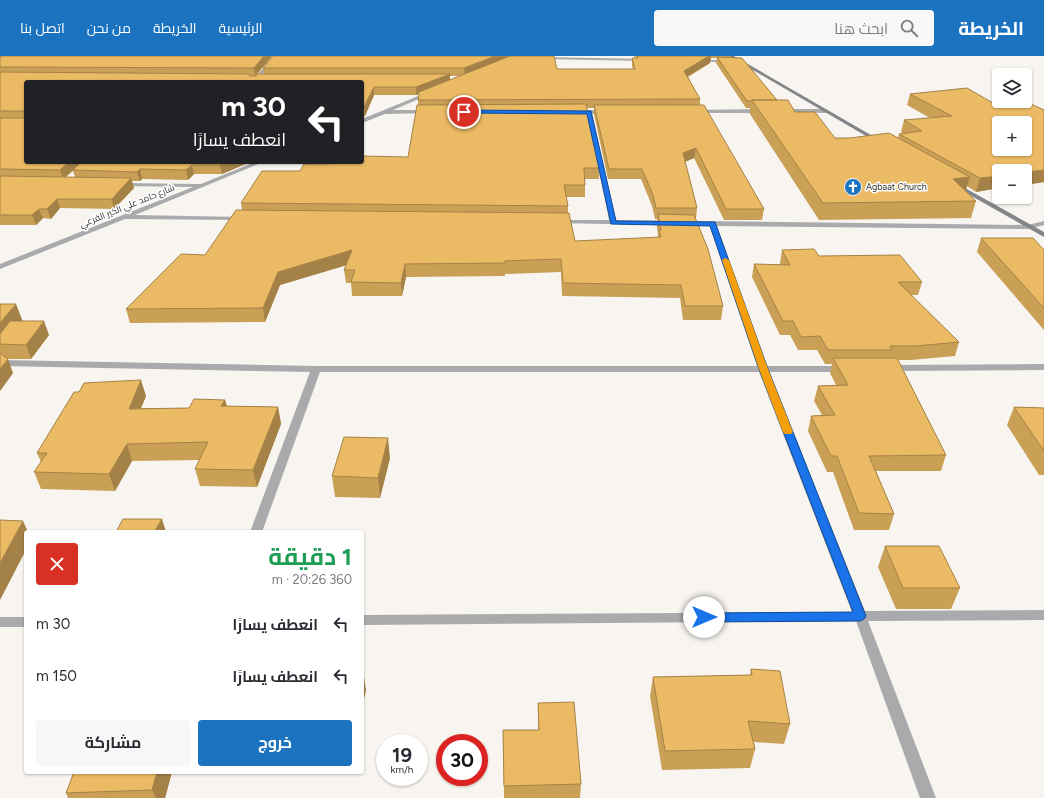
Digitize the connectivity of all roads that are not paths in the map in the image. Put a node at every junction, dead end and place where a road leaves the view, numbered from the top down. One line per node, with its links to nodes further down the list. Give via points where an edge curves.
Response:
1 (276, 56): 9 (street)
2 (731, 56): 6 (main road)
3 (536, 58): 4 (street)
4 (654, 60)
5 (693, 60): 6 (street)
6 (740, 61): 13 (main road)
7 (249, 78): 9 (street)
8 (265, 79): 9 (street)
9 (256, 80)
10 (433, 92): 14 (street)
11 (770, 111): 19 (street)
12 (778, 111): 13 (street)
13 (826, 111): 21 (main road)
14 (385, 112): 15 (street); 20 (street)
15 (432, 112)
16 (566, 112): 17 (street)
17 (590, 112): 18 (street); 29 (street)
18 (613, 112)
19 (692, 112)
20 (364, 120)
21 (890, 147)
22 (255, 164): 25 (street, شارع حامد علي الخير الفرعي)
23 (945, 179): 32 (main road)
24 (112, 184): 25 (street)
25 (203, 185): 26 (street, شارع حامد علي الخير الفرعي)
26 (122, 218): 27 (street); 34 (street, شارع حامد علي الخير الفرعي)
27 (249, 219)
28 (550, 222): 29 (street)
29 (613, 223): 31 (street)
30 (1044, 223): 32 (street)
31 (713, 224): 32 (street); 40 (street)
32 (1028, 227): 33 (main road)
33 (1044, 236)
34 (1, 266)
35 (0, 363): 39 (street)
36 (1044, 367): 38 (street)
37 (857, 368): 40 (street)
38 (880, 368)
39 (316, 369): 40 (street); 41 (street)
40 (764, 369): 43 (street)
41 (257, 530)
42 (1044, 615): 43 (street)
43 (860, 616): 44 (street); 47 (street)
44 (364, 620)
45 (0, 622): 46 (street)
46 (24, 622)
47 (928, 798)

